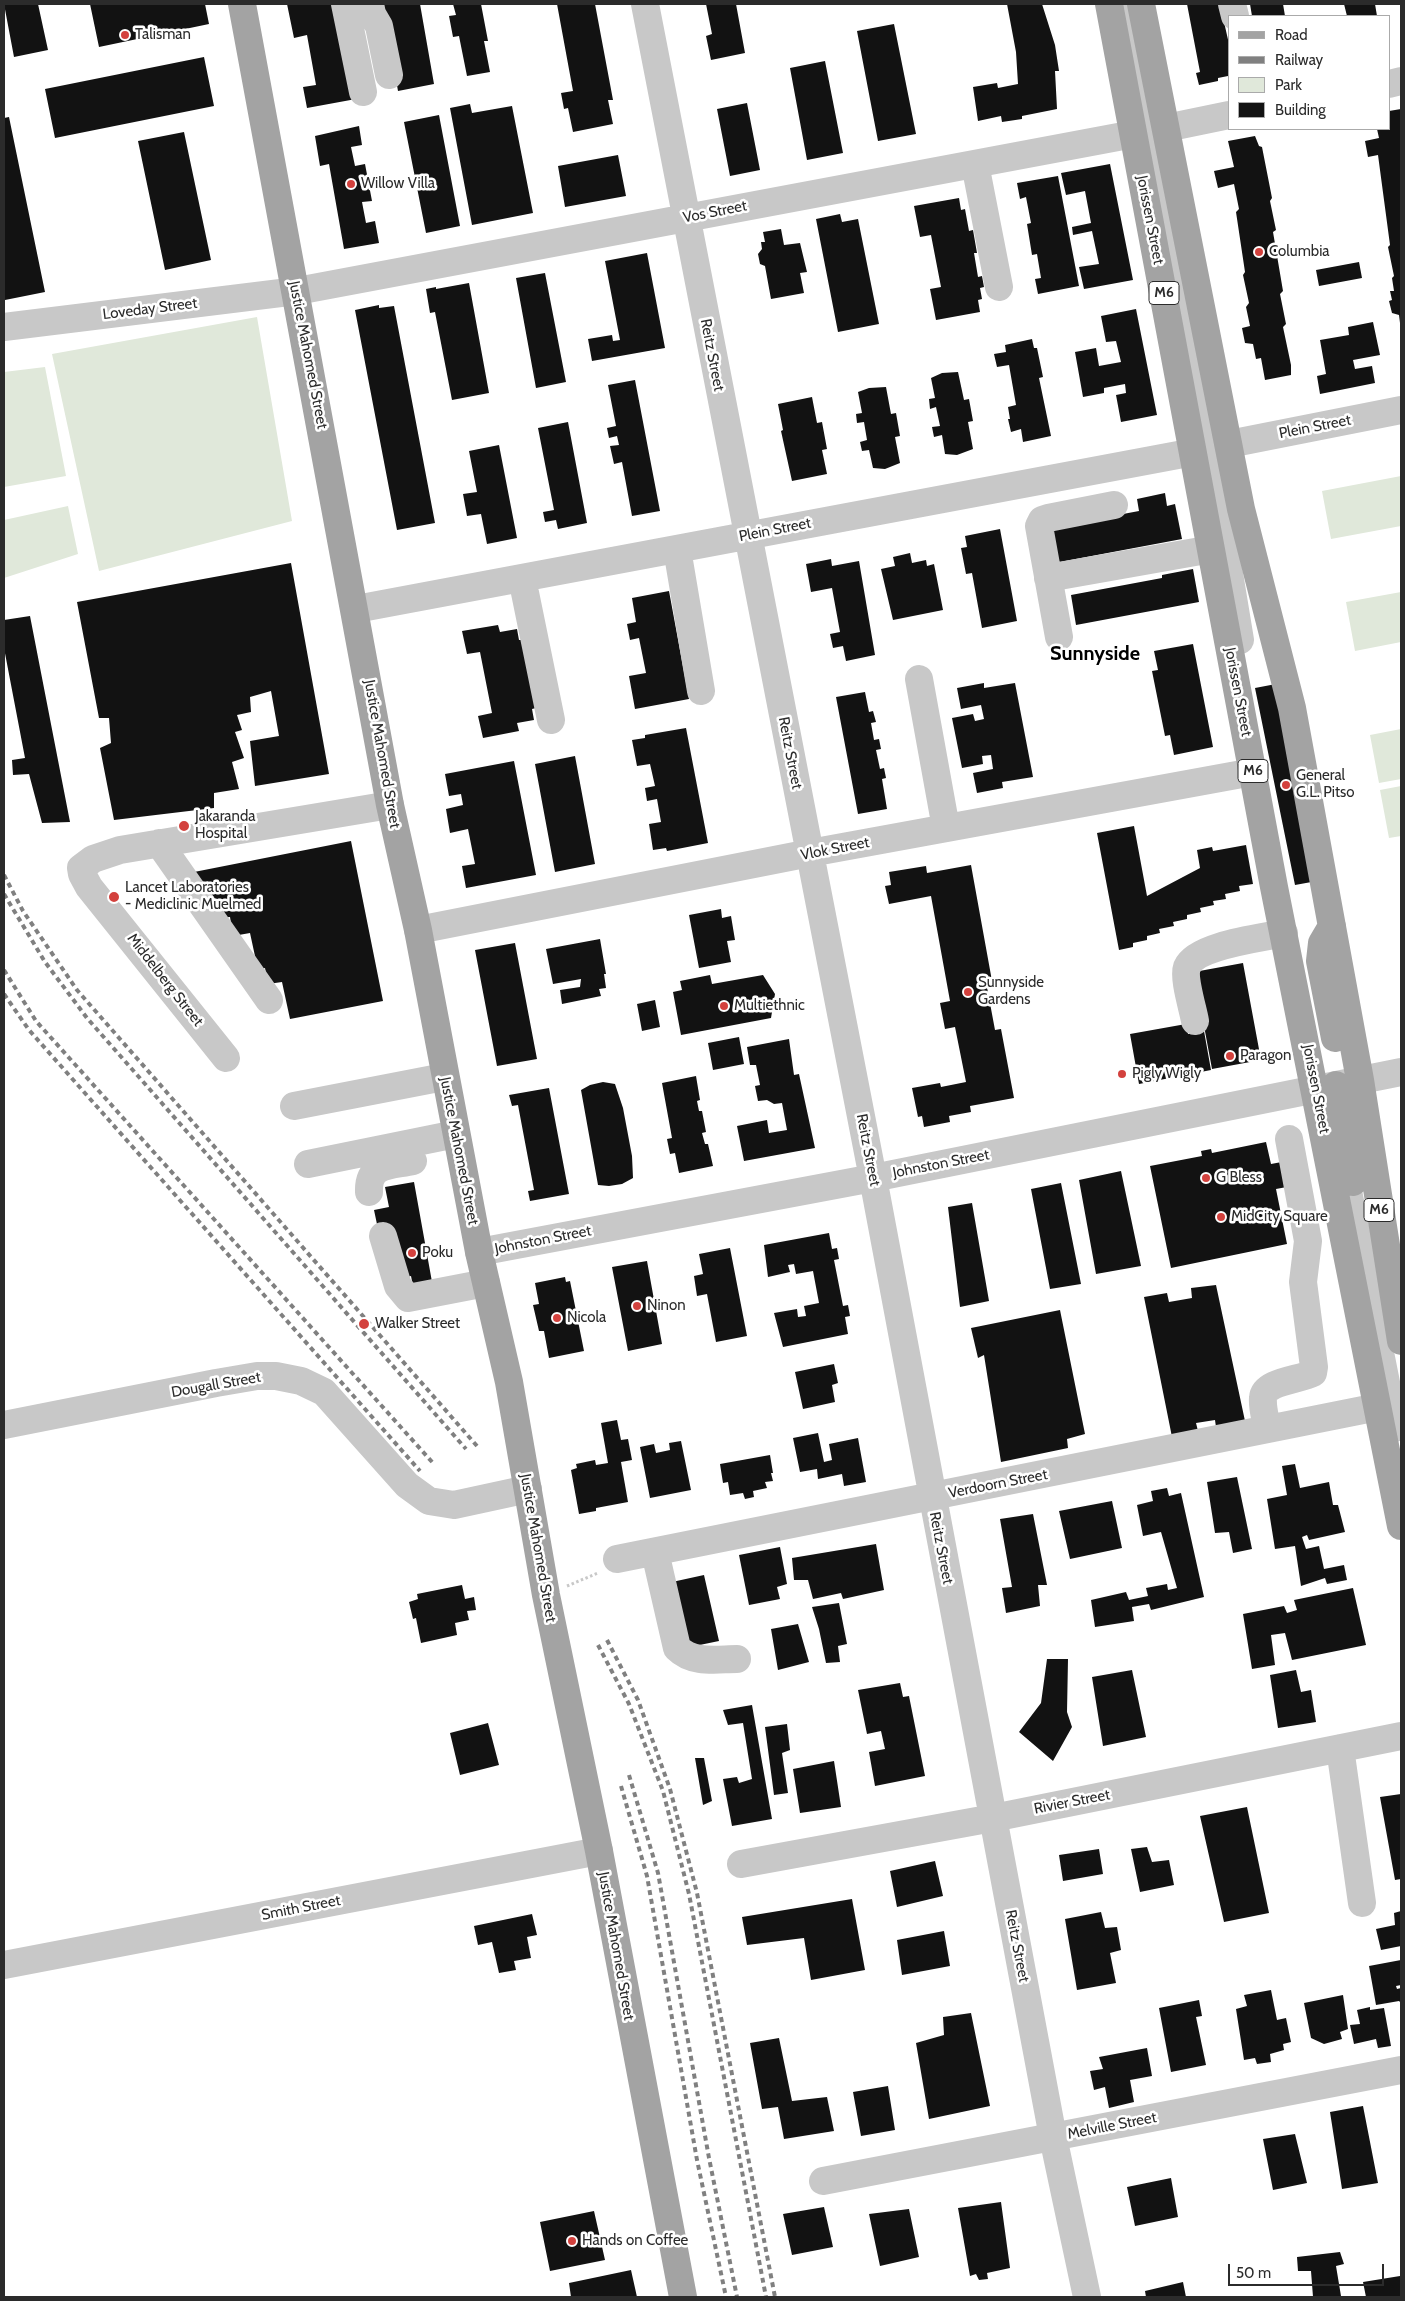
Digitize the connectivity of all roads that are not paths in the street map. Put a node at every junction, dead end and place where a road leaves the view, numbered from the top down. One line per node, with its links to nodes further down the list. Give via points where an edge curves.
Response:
1 (242, 4): 17 (main road, Justice Mahomed Street)
2 (344, 4): 10 (street)
3 (370, 4): 9 (street, via 379,26)
4 (645, 4): 15 (street, Reitz Street)
5 (1109, 4): 13 (main road, Jorissen Street / M6)
6 (1123, 4): 46 (street, Jorissen Street, via 1204,428 1250,699)
7 (1129, 4): 38 (street, Jorissen Street, via 1214,451 1248,590 1281,696)
8 (1141, 4): 12 (main road, Jorissen Street / M6)
9 (389, 75)
10 (363, 92)
11 (1228, 115): 12 (street)
12 (1166, 128): 20 (main road, Jorissen Street / M6)
13 (1134, 134): 14 (street, Vos Street); 21 (main road, Jorissen Street / M6)
14 (975, 164): 15 (street, Vos Street); 16 (street)
15 (686, 218): 17 (street, Vos Street); 23 (street, Reitz Street)
16 (999, 287)
17 (297, 291): 18 (street, Loveday Street); 28 (main road, Justice Mahomed Street)
18 (4, 327)
19 (1401, 410): 20 (street, Plein Street)
20 (1229, 444): 38 (main road, Jorissen Street / M6, via 1241,509 1292,708)
21 (1194, 452): 23 (street, Plein Street); 25 (main road, Jorissen Street / M6)
22 (1114, 505): 27 (street, via 1042,520 1039,526)
23 (747, 536): 24 (street, Plein Street); 37 (street, Reitz Street)
24 (677, 549): 26 (street, Plein Street); 31 (street)
25 (1212, 549): 27 (street); 33 (main road, Jorissen Street / M6)
26 (522, 578): 28 (street, Plein Street); 32 (street)
27 (1048, 578): 29 (street)
28 (356, 609): 34 (main road, Justice Mahomed Street)
29 (1058, 637)
30 (919, 680): 35 (street)
31 (701, 691)
32 (551, 720)
33 (1253, 772): 35 (street, Vlok Street); 40 (main road, Jorissen Street / M6)
34 (390, 805): 36 (street, Middelberg Street); 39 (main road, Justice Mahomed Street)
35 (946, 828): 37 (street, Vlok Street)
36 (159, 843): 41 (street); 43 (street, Middelberg Street, via 106,853 86,863 81,868 82,874)
37 (810, 853): 39 (street, Vlok Street); 51 (street, Reitz Street)
38 (1331, 928): 46 (main road, Jorissen Street / M6)
39 (418, 930): 45 (main road, Justice Mahomed Street)
40 (1284, 933): 42 (street, via 1209,950 1195,957 1186,973); 46 (main road, Jorissen Street / M6)
41 (269, 1000)
42 (1195, 1021)
43 (226, 1058)
44 (1401, 1072): 46 (street, Johnston Street)
45 (444, 1077): 47 (street); 49 (main road, Justice Mahomed Street)
46 (1339, 1084): 51 (street, Johnston Street); 53 (main road, Jorissen Street / M6); 58 (main road, via 1372,1292); 59 (main road, Jorissen Street / M6); 60 (street, Jorissen Street)
47 (294, 1106)
48 (1290, 1139): 55 (street)
49 (457, 1142): 50 (street); 52 (street, via 377,1169 370,1179); 56 (main road, Justice Mahomed Street)
50 (308, 1164)
51 (873, 1178): 56 (street, Johnston Street); 66 (street, Reitz Street)
52 (369, 1192)
53 (1344, 1234): 55 (street); 58 (main road, Jorissen Street / M6)
54 (383, 1236): 57 (street, via 398,1286 408,1298)
55 (1308, 1241): 63 (street, via 1303,1282 1313,1373 1266,1389 1263,1398)
56 (479, 1252): 57 (main road, Justice Mahomed Street)
57 (486, 1283): 65 (main road, Justice Mahomed Street, via 509,1382)
58 (1366, 1311): 61 (main road, Jorissen Street / M6); 64 (street, Jorissen Street)
59 (1401, 1341)
60 (1401, 1390)
61 (1378, 1407): 63 (street, Verdoorn Street); 67 (main road, Jorissen Street / M6)
62 (4, 1425): 65 (street, Dougall Street, via 216,1383 276,1376 301,1381 324,1392 407,1485 429,1501 454,1504)
63 (1268, 1429): 66 (street, Verdoorn Street)
64 (1401, 1458)
65 (528, 1489): 74 (main road, Justice Mahomed Street, via 546,1595)
66 (932, 1497): 68 (street, Verdoorn Street); 73 (street, Reitz Street)
67 (1401, 1526)
68 (655, 1552): 69 (street, Verdoorn Street); 70 (street, via 677,1648 689,1657 699,1659)
69 (607, 1566)
70 (737, 1659)
71 (1401, 1736): 72 (street, Rivier Street)
72 (1340, 1748): 73 (street, Rivier Street); 76 (street)
73 (994, 1818): 75 (street, Rivier Street); 79 (street, Reitz Street)
74 (599, 1851): 77 (street, Smith Street); 81 (main road, Justice Mahomed Street)
75 (741, 1864)
76 (1362, 1903)
77 (4, 1965)
78 (1401, 2070): 79 (street, Melville Street)
79 (1053, 2137): 80 (street, Melville Street); 82 (street, Reitz Street)
80 (824, 2181)
81 (683, 2297)
82 (1087, 2297)

